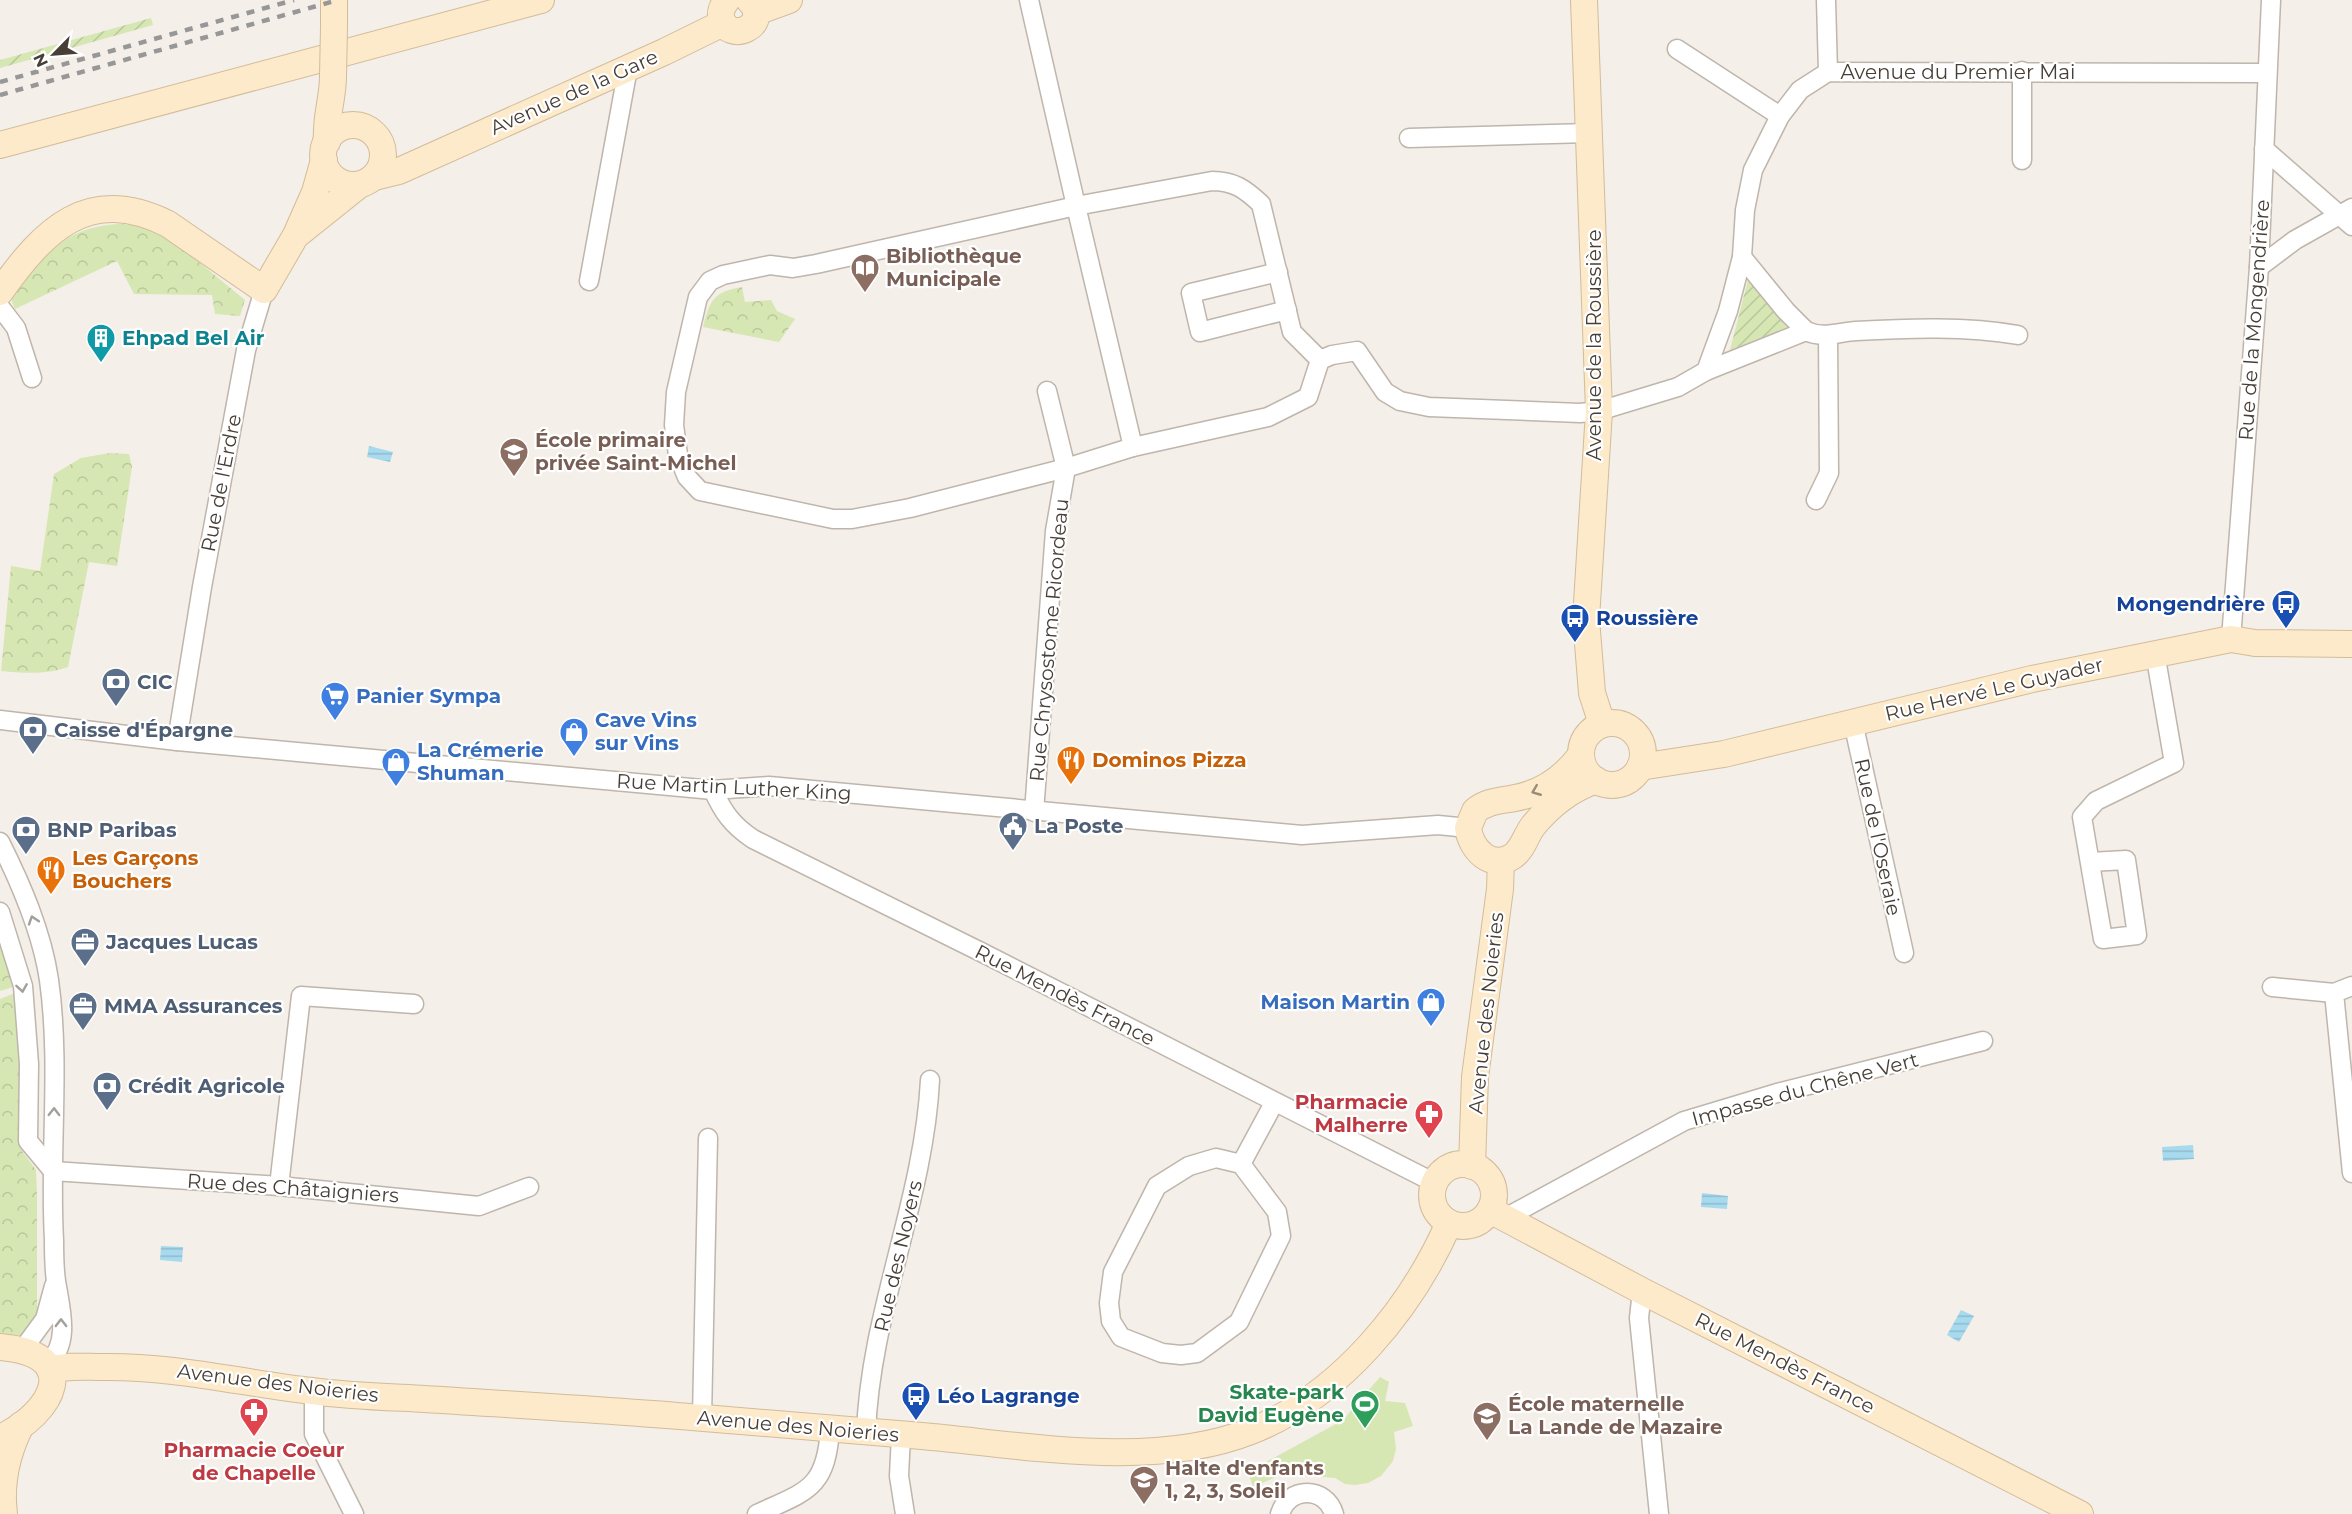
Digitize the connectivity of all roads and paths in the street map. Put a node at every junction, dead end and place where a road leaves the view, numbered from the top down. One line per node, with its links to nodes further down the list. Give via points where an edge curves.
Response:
1 (334, 0): 15 (street, Rue de l'Erdre, bridge)
2 (541, 0): 20 (street)
3 (789, 0): 8 (street, Avenue de la Gare)
4 (1029, 0): 27 (street)
5 (1584, 0): 18 (street, Avenue de la Roussière)
6 (1826, 0): 13 (street)
7 (2271, 0): 14 (street, Rue de la Mongendrière)
8 (752, 6): 9 (street, Avenue de la Gare, via 754,23 744,31 733,31)
9 (725, 12): 11 (street, Avenue de la Gare)
10 (1677, 49): 16 (street)
11 (628, 68): 24 (street, Avenue de la Gare); 33 (street)
12 (2022, 71): 13 (street, Avenue du Premier Mai); 14 (street, Avenue du Premier Mai); 25 (street)
13 (1828, 72): 16 (street, Avenue du Premier Mai, via 1800,90)
14 (2266, 73): 21 (street, Rue de la Mongendrière)
15 (333, 86): 17 (street); 22 (street, Rue de l'Erdre)
16 (1780, 116): 30 (street, Avenue du Premier Mai, via 1753,170)
17 (356, 126): 22 (street, via 336,131); 23 (street, via 377,137)
18 (1589, 133): 19 (street); 45 (street, Avenue de la Roussière)
19 (1408, 138)
20 (0, 145)
21 (2264, 149): 28 (street); 31 (street, Rue de la Mongendrière)
22 (325, 151): 26 (street, via 327,169 341,182); 29 (street, Rue de l'Erdre, via 315,192)
23 (383, 153): 24 (street, Avenue de la Gare); 26 (street, via 383,162)
24 (424, 158): 26 (street, Avenue de la Gare)
25 (2022, 160)
26 (367, 181): 29 (street, Rue de l'Erdre)
27 (1076, 206): 32 (street, via 1229,181 1261,204); 46 (street); 47 (street, via 816,264 793,268 761,266 710,280 698,297 676,392 674,425 678,455 687,477 700,492 833,519 910,508)
28 (2348, 217): 31 (street, via 2295,240)
29 (296, 235): 34 (street, Rue de l'Erdre)
30 (1742, 257): 38 (street); 42 (street, Avenue du Premier Mai)
31 (2259, 267): 49 (street, Rue de la Mongendrière)
32 (1278, 272): 37 (street); 37 (street, via 1191,293 1200,332)
33 (589, 281)
34 (264, 290): 35 (street, via 168,224 152,216 117,210 88,213 58,226 29,252); 55 (street, Rue de l'Erdre, via 246,350)
35 (0, 292)
36 (0, 307): 43 (street, via 16,328)
37 (1287, 310): 41 (street, via 1292,332)
38 (1806, 331): 39 (street); 42 (street)
39 (1828, 335): 40 (street, via 1854,331 1967,330); 48 (street, via 1829,473)
40 (2018, 335)
41 (1320, 360): 45 (street, via 1357,351 1385,392 1400,401 1429,407); 46 (street, via 1308,397 1268,417)
42 (1706, 371): 45 (street, via 1678,387)
43 (32, 378)
44 (1047, 391): 47 (street)
45 (1599, 411): 54 (street, Avenue de la Roussière, via 1586,619 1592,693)
46 (1133, 447): 47 (street)
47 (1066, 468): 60 (street, Rue Chrysostome Ricordeau, via 1055,531)
48 (1816, 500)
49 (2231, 639): 50 (street, Rue Hervé Le Guyader, via 2255,643); 51 (street, Rue Hervé Le Guyader)
50 (2352, 644)
51 (2155, 653): 53 (street, Rue Hervé Le Guyader); 64 (street, via 2174,763 2096,801 2082,817)
52 (0, 720): 55 (street, Rue Martin Luther King)
53 (1853, 722): 57 (street, Rue Hervé Le Guyader, via 1724,754); 66 (street, Rue de l'Oseraie)
54 (1602, 724): 56 (street, via 1590,731); 57 (street, via 1630,728 1643,753)
55 (177, 741): 59 (street, Rue Martin Luther King)
56 (1581, 755): 58 (street, via 1583,765); 61 (street, one-way to 61, via 1566,773 1542,789 1483,805 1470,818)
57 (1640, 767): 58 (street, via 1634,776 1616,785)
58 (1596, 780): 63 (street, via 1559,800 1534,825 1515,855)
59 (713, 790): 60 (street, Rue Martin Luther King, via 770,786); 74 (street, Rue Mendès France, via 734,826 753,838)
60 (1034, 812): 61 (street, Rue Martin Luther King, via 1302,835 1438,825)
61 (1468, 828): 63 (street, via 1480,855)
62 (0, 842): 78 (street, one-way to 62, via 55,1052 49,978 33,921)
63 (1501, 861): 77 (street, Avenue des Noieries, via 1475,1077)
64 (2090, 862)
65 (0, 912): 78 (street, one-way to 78, via 23,986 29,1064 28,1141)
66 (1904, 953)
67 (2352, 986): 69 (street)
68 (2272, 987): 69 (street)
69 (2334, 993): 71 (street)
70 (414, 1004): 81 (street, via 301,996)
71 (2345, 1036): 79 (street)
72 (1983, 1041): 83 (street, Impasse du Chêne Vert, via 1705,1113 1668,1127)
73 (930, 1080): 93 (street, Rue des Noyers, via 928,1125 872,1372)
74 (1275, 1103): 76 (street); 80 (street, Rue Mendès France)
75 (708, 1138): 90 (street)
76 (1241, 1164): 76 (street, via 1216,1158 1189,1166 1157,1186 1113,1272 1111,1321 1121,1337 1162,1353 1197,1353 1239,1322 1281,1236 1277,1212)
77 (1472, 1166): 80 (street, via 1450,1167); 83 (street, via 1485,1173 1492,1184)
78 (52, 1171): 81 (street, Rue des Châtaigniers); 85 (street)
79 (2352, 1173)
80 (1435, 1183): 84 (street, via 1433,1205)
81 (279, 1186): 82 (street, Rue des Châtaigniers, via 479,1206)
82 (530, 1187)
83 (1498, 1214): 84 (street, via 1471,1225); 86 (street, Rue Mendès France)
84 (1449, 1223): 94 (street, Avenue des Noieries, via 1435,1256 1396,1314 1362,1352 1309,1399 1279,1419 1247,1433 1197,1447 1150,1451 1052,1449)
85 (56, 1279): 87 (street, via 45,1319); 88 (street, one-way to 85, via 59,1348 63,1321)
86 (1642, 1291): 95 (street, Rue Mendès France); 102 (street, via 1639,1318)
87 (12, 1348): 88 (street)
88 (49, 1366): 89 (street, Avenue des Noieries, via 193,1373); 92 (street, via 50,1392 40,1408)
89 (314, 1392): 90 (street, Avenue des Noieries); 97 (street, via 314,1434)
90 (702, 1417): 91 (street, Avenue des Noieries)
91 (830, 1429): 93 (street, Avenue des Noieries); 98 (street, via 822,1471 814,1484)
92 (11, 1432): 96 (street)
93 (866, 1433): 94 (street, Avenue des Noieries)
94 (901, 1435): 99 (street, via 898,1476)
95 (2071, 1512)
96 (4, 1514)
97 (354, 1514)
98 (757, 1514)
99 (905, 1514)
100 (1280, 1514): 101 (street, via 1294,1496 1312,1493 1327,1501)
101 (1334, 1514)
102 (1659, 1514)

